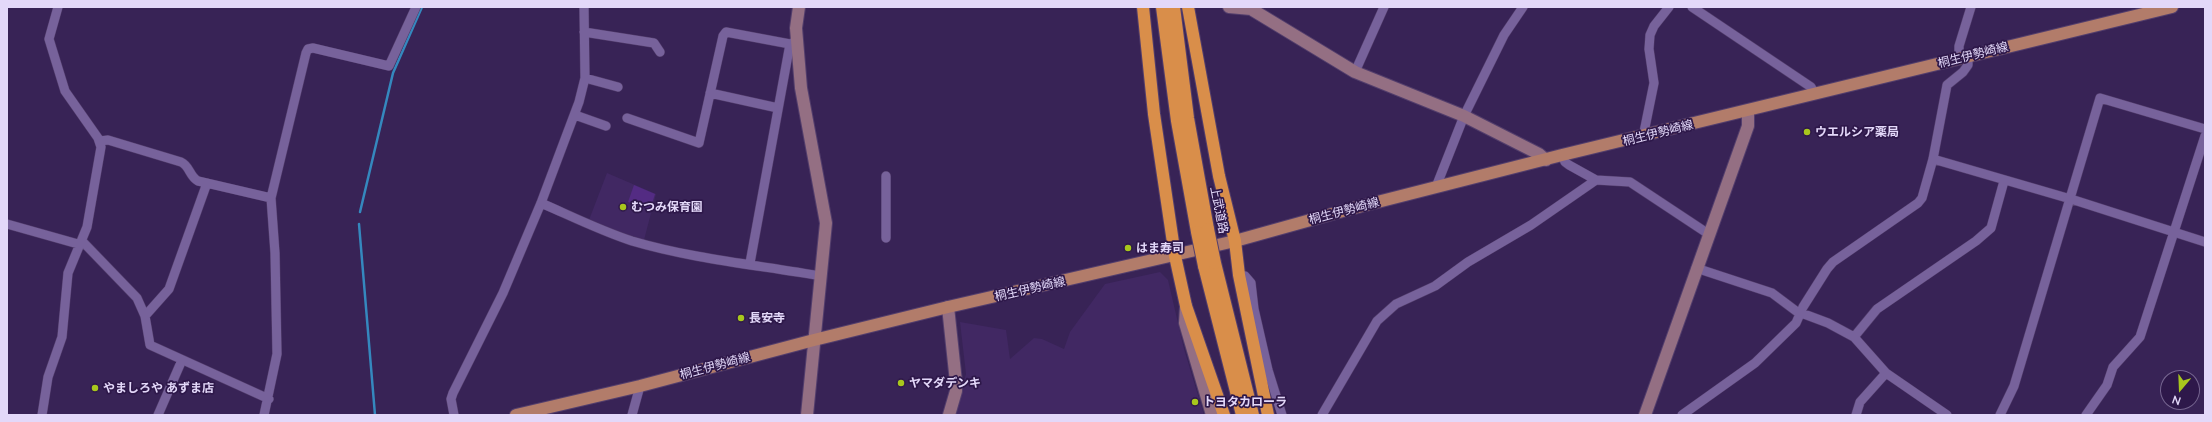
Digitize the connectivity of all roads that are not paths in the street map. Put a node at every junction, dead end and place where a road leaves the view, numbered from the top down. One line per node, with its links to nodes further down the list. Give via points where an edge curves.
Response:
1 (58, 7): 35 (street, via 49,39 62,83)
2 (416, 7): 44 (street, via 389,66 308,49)
3 (584, 7): 17 (street)
4 (799, 7): 18 (street)
5 (1143, 7): 55 (highway, via 1154,114)
6 (1162, 7): 48 (highway, 上武道路, via 1177,121)
7 (1174, 7): 48 (highway, 上武道路)
8 (1188, 7): 53 (highway, via 1216,161)
9 (1229, 7): 16 (street)
10 (1384, 7): 21 (street)
11 (1523, 7): 29 (street, via 1504,35)
12 (1669, 7): 34 (street, via 1650,35 1649,49 1654,83)
13 (1692, 7): 25 (street, via 1811,87)
14 (1971, 7): 20 (street, via 1959,46)
15 (2172, 7): 20 (main road, 桐生伊勢崎線)
16 (1251, 8): 21 (street)
17 (584, 32): 19 (street, via 654,43); 22 (street)
18 (794, 42): 24 (street, via 726,32); 26 (street); 60 (street, via 805,118 826,223)
19 (660, 52)
20 (1964, 57): 25 (main road, 桐生伊勢崎線); 37 (street, via 1968,66 1948,86)
21 (1355, 72): 29 (street)
22 (585, 78): 23 (street); 28 (street)
23 (618, 86)
24 (710, 93): 26 (street); 30 (street, via 699,143)
25 (1816, 94): 27 (main road, 桐生伊勢崎線)
26 (778, 108): 56 (street)
27 (1748, 111): 34 (main road, 桐生伊勢崎線); 50 (street, via 1748,126)
28 (575, 115): 31 (street); 46 (street)
29 (1464, 116): 38 (street); 43 (street)
30 (627, 118)
31 (606, 126)
32 (2205, 130): 45 (street, via 2100,98)
33 (2205, 136): 49 (street)
34 (1643, 137): 36 (main road, 桐生伊勢崎線)
35 (100, 141): 42 (street, via 108,140 181,162 187,165 193,178); 52 (street, via 100,154)
36 (1562, 155): 38 (main road, 桐生伊勢崎線); 40 (street, via 1568,165)
37 (1933, 159): 41 (street); 63 (street, via 1922,198 1918,203 1833,262)
38 (1546, 160): 43 (main road, 桐生伊勢崎線)
39 (886, 176): 51 (street)
40 (1596, 180): 50 (street, via 1630,182); 85 (street, via 1435,286 1396,304 1377,321)
41 (2004, 181): 45 (street); 65 (street, via 1991,228 1877,309)
42 (207, 183): 44 (street); 64 (street, via 169,289)
43 (1436, 187): 53 (main road, 桐生伊勢崎線)
44 (272, 198): 70 (street, via 277,354)
45 (2069, 199): 49 (street); 90 (street, via 2014,386)
46 (541, 203): 56 (street, via 633,241 730,262); 74 (street, via 503,293 453,393 451,399)
47 (7, 224): 52 (street, via 78,244)
48 (1202, 231): 57 (highway, 上武道路, bridge)
49 (2174, 231): 54 (street); 91 (street, via 2140,337 2113,367 2107,385)
50 (1710, 235): 58 (street)
51 (886, 238)
52 (83, 242): 64 (street, via 137,298); 71 (street, via 72,259 68,273 62,337 48,377)
53 (1234, 242): 55 (main road, 桐生伊勢崎線); 59 (highway)
54 (2205, 242)
55 (1175, 256): 61 (highway); 62 (main road, 桐生伊勢崎線)
56 (750, 263): 60 (street)
57 (1209, 264): 81 (highway, 上武道路); 82 (highway, 上武道路)
58 (1696, 268): 63 (street, via 1772,293); 86 (street)
59 (1239, 275): 83 (highway); 84 (street, via 1245,276 1251,283 1255,317)
60 (820, 276): 66 (street)
61 (1186, 306): 79 (street, via 1185,323); 80 (highway)
62 (948, 308): 66 (main road, 桐生伊勢崎線); 78 (street, via 956,382)
63 (1801, 313): 65 (street, via 1828,323); 87 (street, via 1796,323 1755,363)
64 (145, 316): 67 (street, via 150,345)
65 (1854, 337): 68 (street)
66 (814, 340): 69 (main road, 桐生伊勢崎線); 77 (street)
67 (182, 360): 70 (street); 72 (street)
68 (1886, 373): 88 (street, via 1860,402); 89 (street)
69 (640, 386): 75 (main road, 桐生伊勢崎線); 76 (street)
70 (269, 399): 73 (street)
71 (42, 415)
72 (158, 415)
73 (264, 415)
74 (454, 415)
75 (516, 415)
76 (632, 415)
77 (807, 415)
78 (949, 415)
79 (1212, 415)
80 (1224, 415)
81 (1242, 415)
82 (1253, 415)
83 (1268, 415)
84 (1282, 415)
85 (1322, 415)
86 (1645, 415)
87 (1682, 415)
88 (1856, 415)
89 (1947, 415)
90 (2000, 415)
91 (2086, 415)

